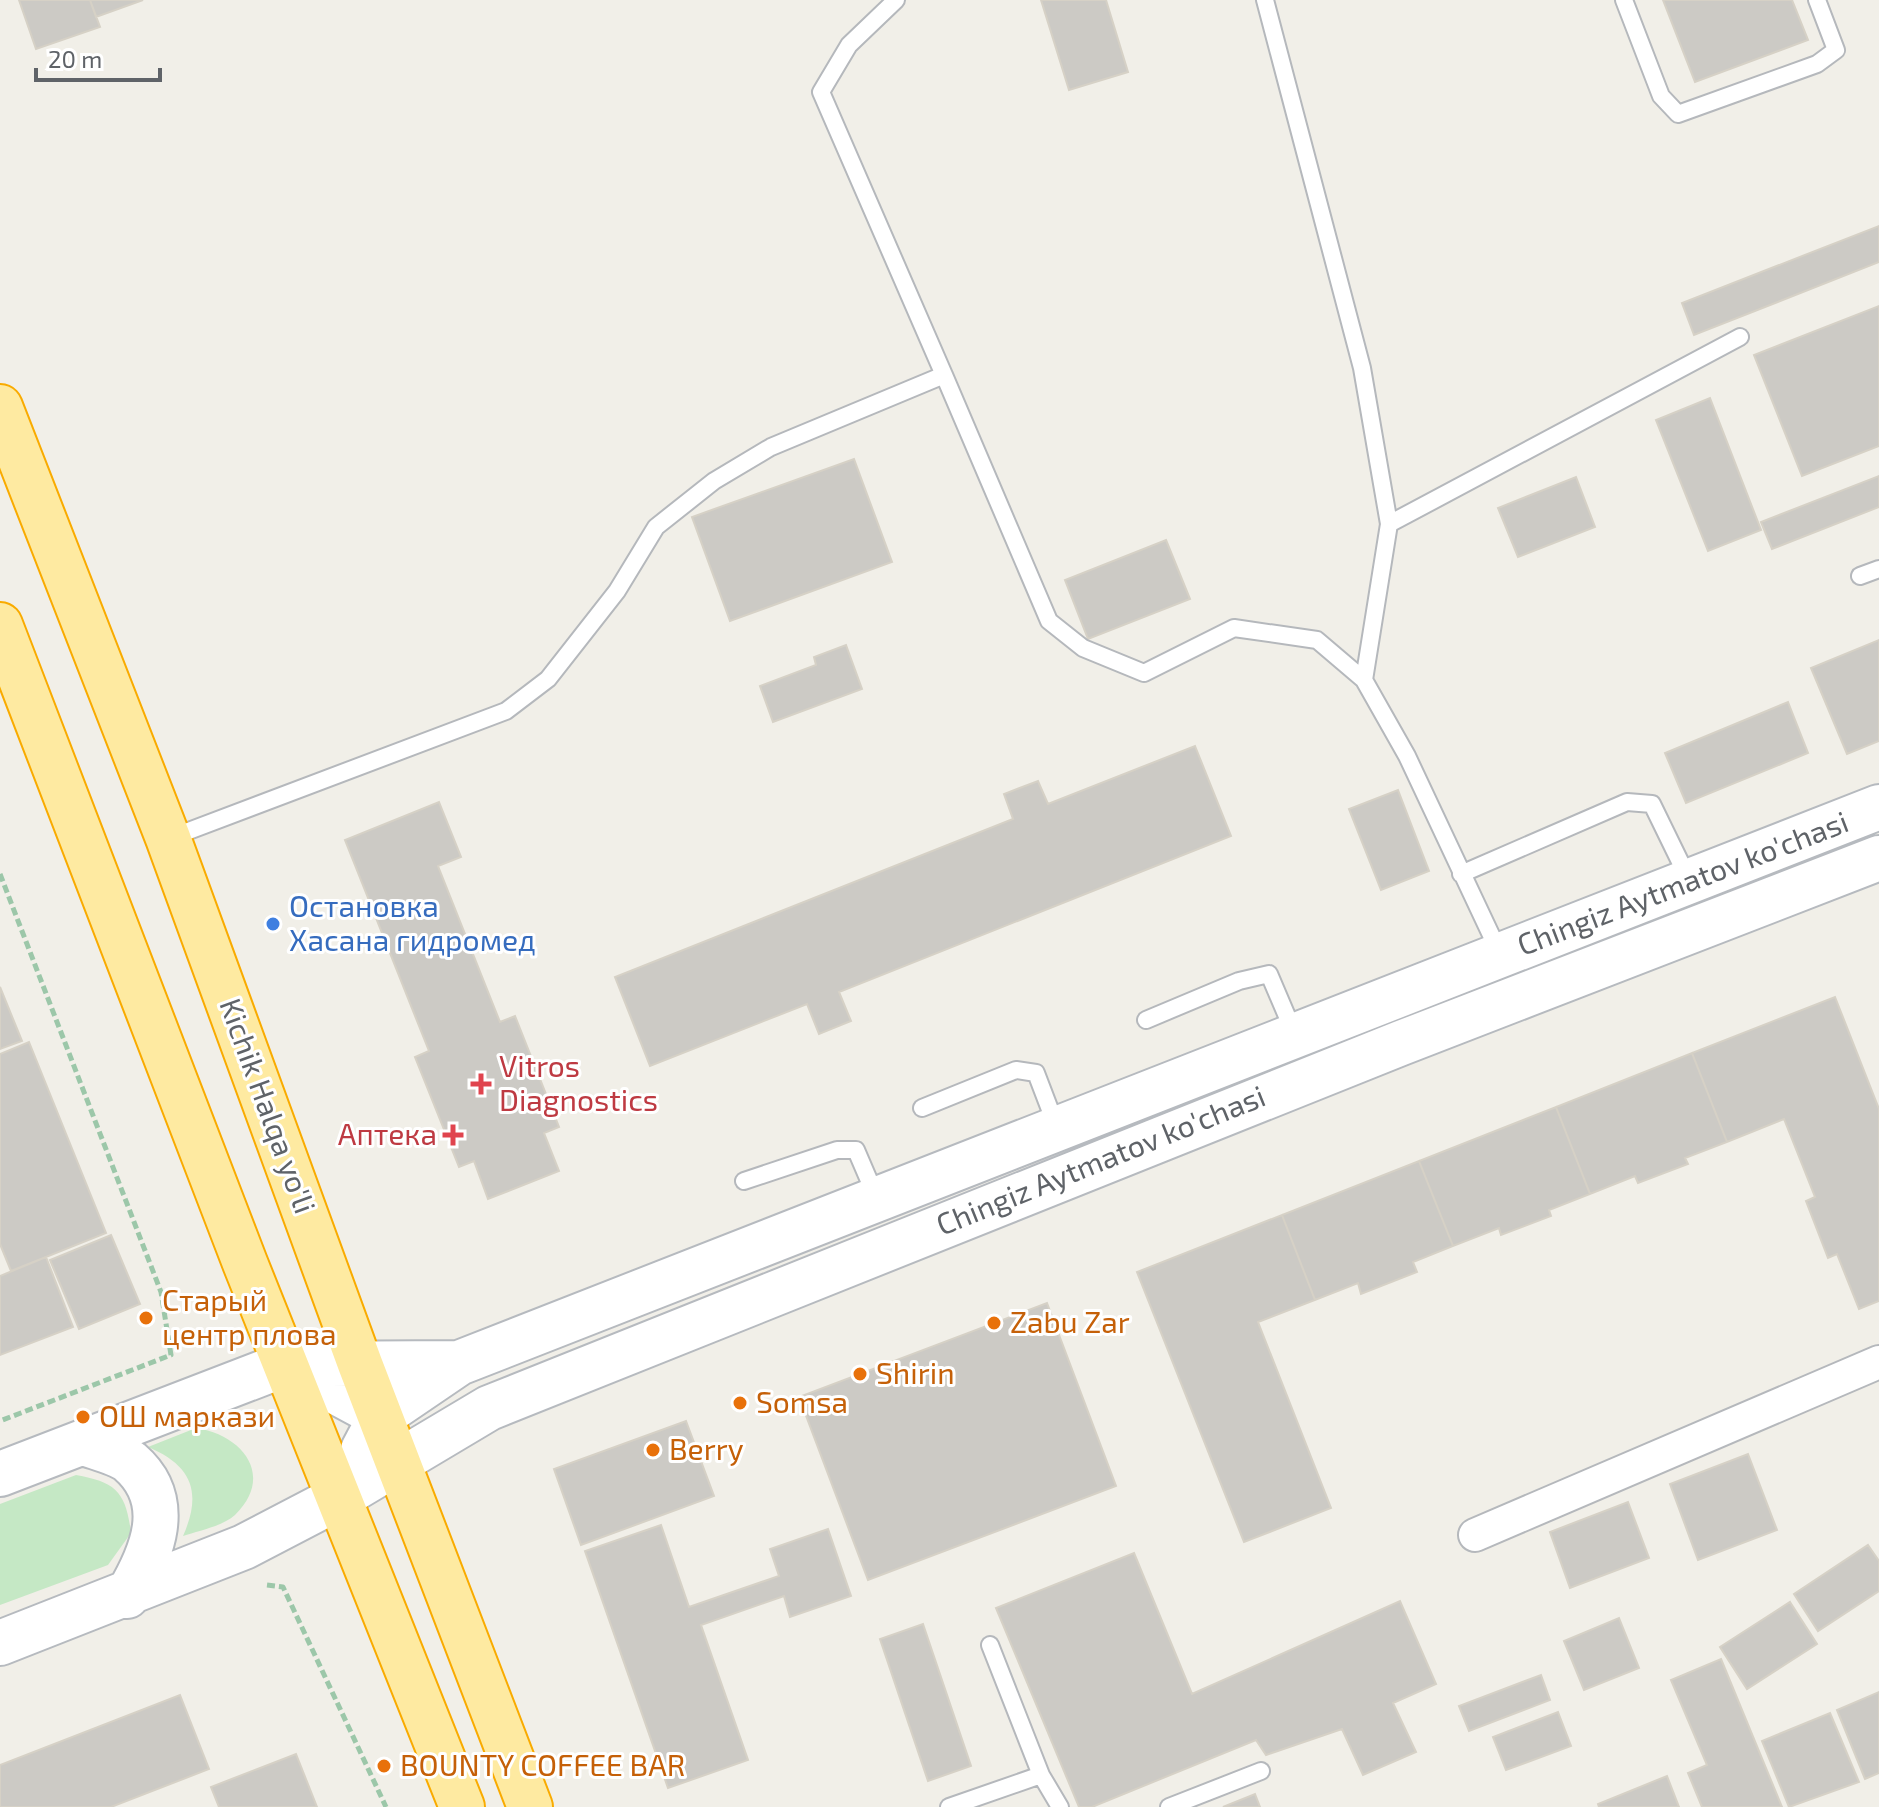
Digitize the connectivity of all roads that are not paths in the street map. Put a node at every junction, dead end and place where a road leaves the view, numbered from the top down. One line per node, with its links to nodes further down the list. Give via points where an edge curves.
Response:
1 (896, 0): 6 (lane, via 849,45 821,92)
2 (1265, 0): 8 (lane, via 1362,368)
3 (1624, 0): 4 (lane, via 1661,96 1678,114 1817,64 1836,50)
4 (1817, 0)
5 (1740, 337): 8 (lane)
6 (944, 375): 12 (lane, via 1049,621 1083,648 1144,673 1234,628 1317,640); 14 (lane, via 771,447 714,481 656,527 617,591 548,679 506,711)
7 (0, 407): 14 (highway, Kichik Halqa yo'li)
8 (1389, 524): 12 (lane)
9 (1879, 569): 10 (lane)
10 (1860, 576)
11 (3, 644): 27 (highway)
12 (1364, 680): 16 (lane, via 1407,756)
13 (1879, 807): 17 (main road, Chingiz Aytmatov ko'chasi)
14 (168, 838): 28 (highway, Kichik Halqa yo'li)
15 (1879, 858): 31 (main road, Chingiz Aytmatov ko'chasi, via 709,1317 489,1408)
16 (1461, 874): 17 (lane, via 1627,802 1652,804); 18 (lane)
17 (1690, 881): 18 (main road, Chingiz Aytmatov ko'chasi)
18 (1500, 956): 20 (main road, Chingiz Aytmatov ko'chasi)
19 (1146, 1020): 20 (lane, via 1269,974)
20 (1295, 1036): 22 (main road, Chingiz Aytmatov ko'chasi)
21 (922, 1108): 22 (lane, via 1016,1070 1036,1073)
22 (1057, 1130): 24 (main road, Chingiz Aytmatov ko'chasi)
23 (744, 1181): 24 (lane, via 837,1150 856,1150)
24 (878, 1201): 26 (main road, Chingiz Aytmatov ko'chasi)
25 (1879, 1362): 34 (street)
26 (459, 1363): 28 (main road, Chingiz Aytmatov ko'chasi); 29 (main road, Chingiz Aytmatov ko'chasi)
27 (286, 1364): 28 (main road, Chingiz Aytmatov ko'chasi); 29 (main road); 30 (main road, Chingiz Aytmatov ko'chasi); 33 (highway)
28 (360, 1364): 29 (highway, Kichik Halqa yo'li)
29 (381, 1416): 31 (highway, Kichik Halqa yo'li); 33 (main road, Chingiz Aytmatov ko'chasi)
30 (84, 1443): 32 (main road, Chingiz Aytmatov ko'chasi); 35 (main road, via 129,1461 153,1493 157,1529 147,1562)
31 (398, 1461): 33 (main road, Chingiz Aytmatov ko'chasi); 41 (highway, Kichik Halqa yo'li)
32 (0, 1474)
33 (338, 1498): 35 (main road, Chingiz Aytmatov ko'chasi, via 244,1547); 40 (highway)
34 (1475, 1535)
35 (127, 1596): 36 (main road, Chingiz Aytmatov ko'chasi)
36 (0, 1643)
37 (990, 1645): 39 (lane)
38 (1261, 1771): 44 (lane)
39 (1041, 1775): 42 (lane); 43 (lane)
40 (462, 1807)
41 (530, 1807)
42 (949, 1807)
43 (1060, 1807)
44 (1169, 1807)

